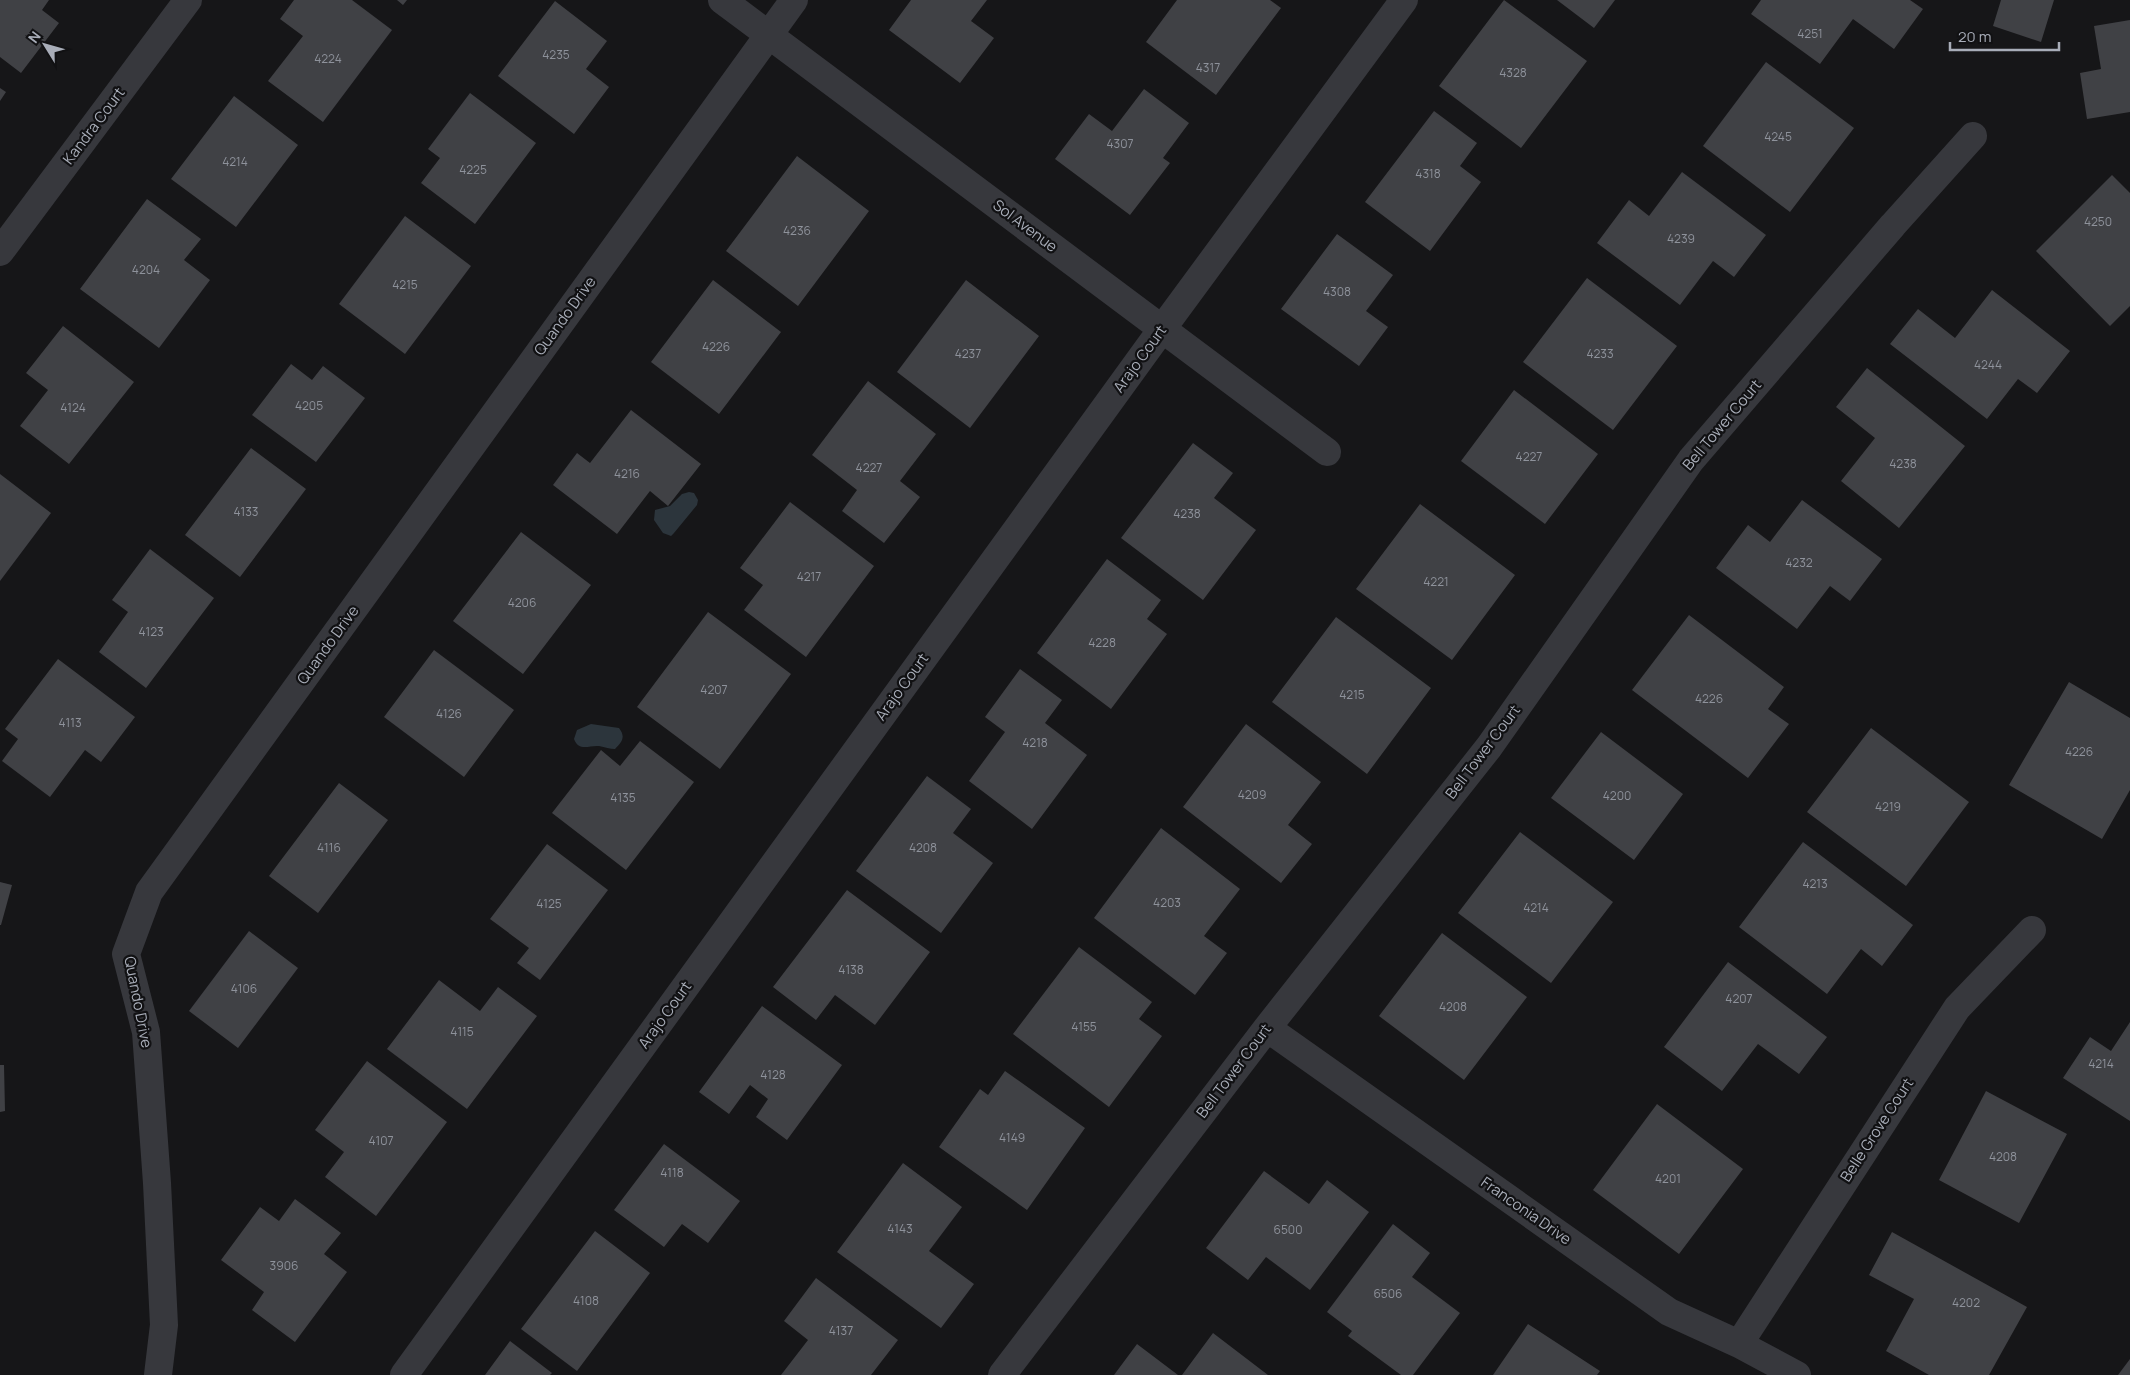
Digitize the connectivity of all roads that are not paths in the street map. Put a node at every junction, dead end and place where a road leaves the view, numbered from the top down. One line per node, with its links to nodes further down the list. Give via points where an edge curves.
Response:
1 (188, 0): 7 (street, Kandra Court)
2 (722, 0): 5 (street, Sol Avenue)
3 (794, 0): 5 (street, Quando Drive)
4 (1404, 0): 8 (street, Arajo Court)
5 (768, 35): 8 (street, Sol Avenue); 13 (street, Quando Drive, via 149,892 126,954 146,1032 164,1325)
6 (1973, 136): 11 (street, Bell Tower Court, via 1691,460 1489,747)
7 (0, 252)
8 (1162, 329): 9 (street, Sol Avenue); 14 (street, Arajo Court)
9 (1327, 452)
10 (2032, 930): 12 (street, Belle Grove Court, via 1957,1008)
11 (1267, 1028): 12 (street, Franconia Drive, via 1669,1312); 15 (street, Bell Tower Court)
12 (1738, 1344): 16 (street, Franconia Drive)
13 (158, 1375)
14 (404, 1375)
15 (1002, 1375)
16 (1797, 1375)

